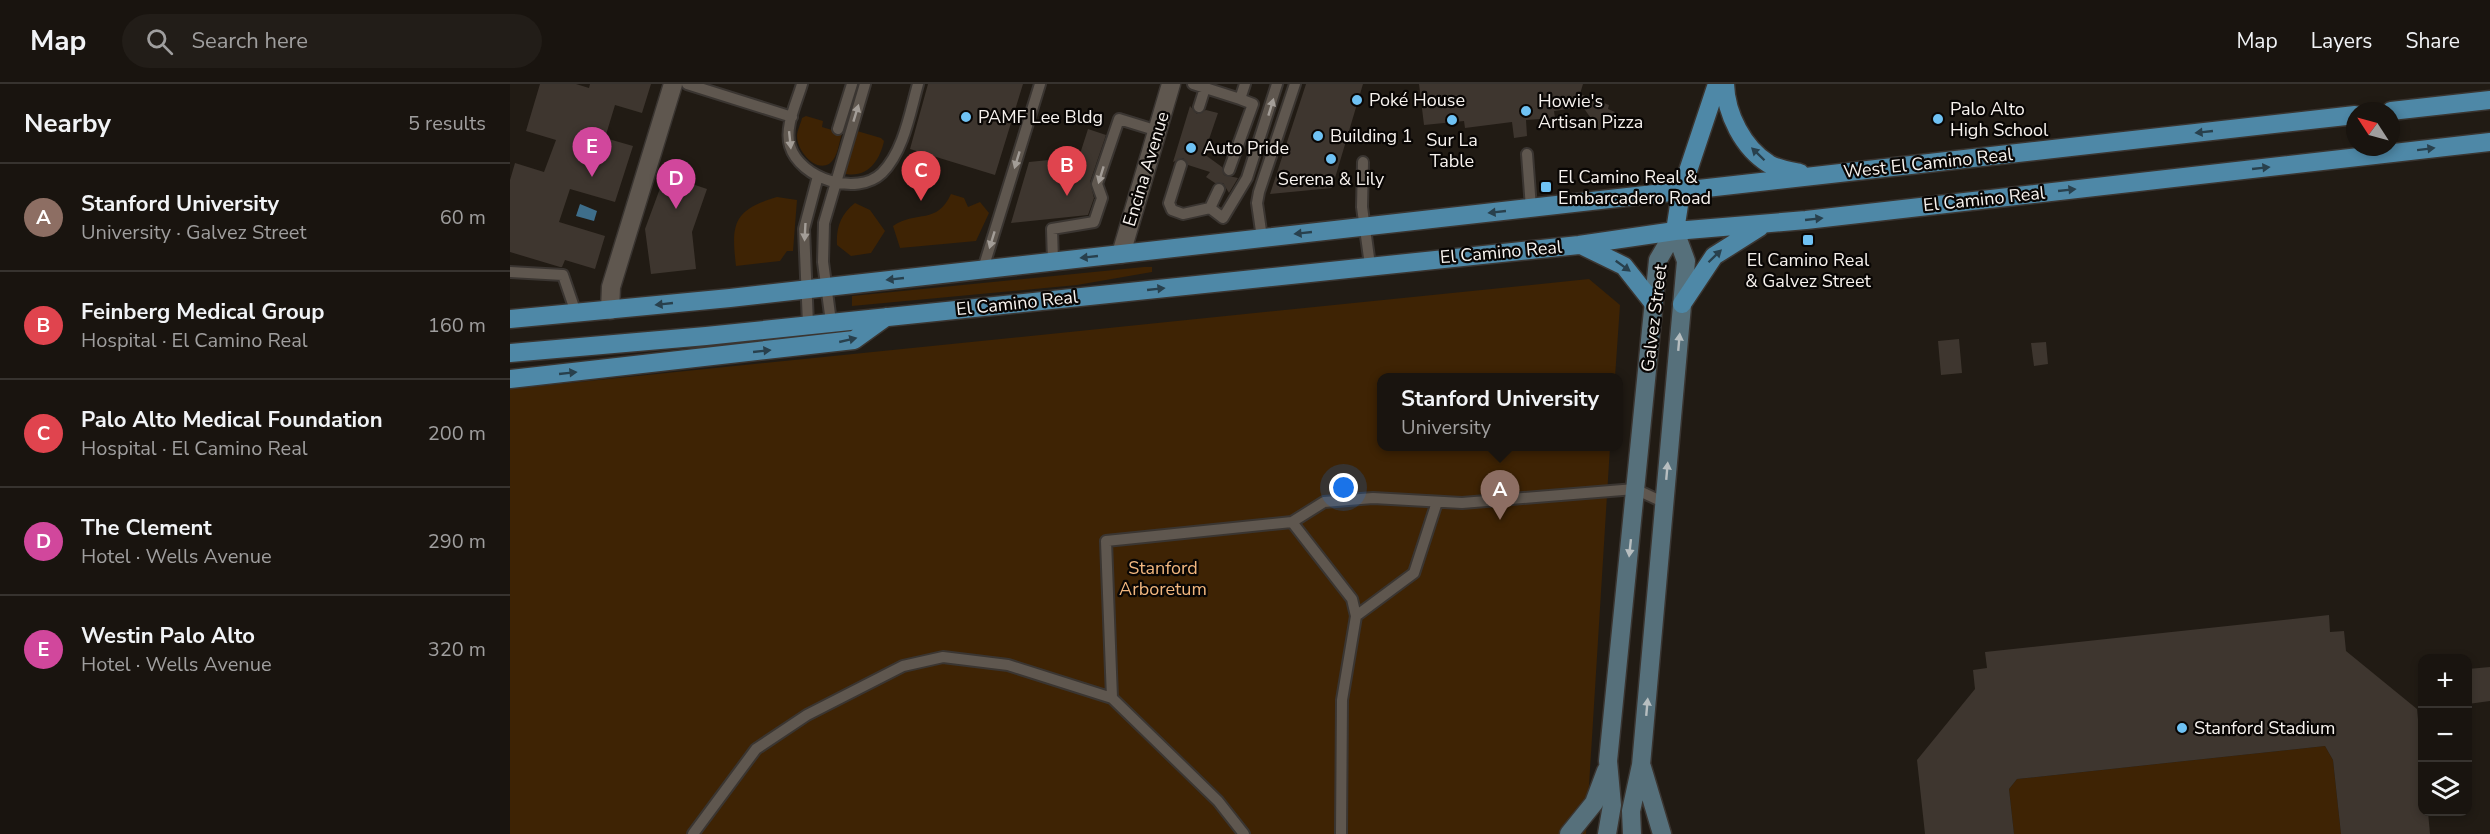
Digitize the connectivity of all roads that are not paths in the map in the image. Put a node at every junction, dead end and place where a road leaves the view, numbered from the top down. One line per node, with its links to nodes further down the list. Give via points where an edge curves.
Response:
1 (673, 84): 51 (street, via 611,287)
2 (687, 84): 22 (lane)
3 (802, 84): 22 (lane)
4 (852, 84): 23 (lane)
5 (865, 84): 32 (lane, one-way to 5)
6 (918, 84): 32 (lane, via 898,147 885,170 864,183)
7 (1040, 84): 45 (lane, one-way to 45)
8 (1171, 84): 24 (street, Encina Avenue)
9 (1193, 84): 15 (lane)
10 (1245, 84): 17 (lane)
11 (1277, 84): 35 (lane, one-way to 11, via 1223,218 1247,178)
12 (1295, 84): 40 (lane, via 1259,192)
13 (1717, 84): 34 (main road)
14 (1725, 84): 31 (main road, one-way to 14, via 1768,164 1751,147 1730,114)
15 (1205, 88): 16 (lane); 19 (lane)
16 (1220, 88): 17 (lane)
17 (1240, 99): 29 (lane, via 1252,104)
18 (2490, 100): 20 (main road)
19 (1199, 107)
20 (2400, 110)
21 (2346, 116): 31 (main road, West El Camino Real, one-way to 31)
22 (792, 117): 30 (lane, one-way to 30, via 792,153)
23 (838, 129)
24 (1158, 131): 42 (street, Encina Avenue); 43 (lane, one-way to 43, via 1119,119 1097,184 1102,198 1094,222 1052,229)
25 (2490, 142): 37 (main road, El Camino Real, one-way to 25)
26 (1527, 154): 36 (lane)
27 (1363, 162): 38 (lane)
28 (1181, 165): 35 (lane, via 1169,203 1172,210 1183,214)
29 (1229, 170)
30 (818, 176): 32 (lane); 48 (lane, one-way to 48, via 804,229)
31 (1811, 176): 34 (main road, West El Camino Real)
32 (836, 181): 47 (lane, via 824,223)
33 (1219, 189): 35 (lane)
34 (1681, 192): 36 (main road, El Camino Real); 39 (main road)
35 (1210, 208)
36 (1531, 208): 38 (main road, El Camino Real, one-way to 38)
37 (1765, 224): 39 (main road, El Camino Real); 50 (main road, one-way to 37, via 1714,256)
38 (1364, 227): 40 (main road, El Camino Real, one-way to 40); 44 (lane)
39 (1675, 231): 41 (main road, El Camino Real); 49 (main road, Galvez Street, via 1658,260); 50 (main road, Galvez Street, via 1686,257)
40 (1262, 238): 42 (main road, El Camino Real)
41 (1579, 245): 44 (main road, El Camino Real); 49 (main road, one-way to 49, via 1624,266)
42 (1121, 254): 43 (main road, El Camino Real, one-way to 43)
43 (1053, 261): 45 (main road, El Camino Real)
44 (1370, 265): 53 (main road, El Camino Real, one-way to 44)
45 (983, 269): 47 (main road, El Camino Real, one-way to 47)
46 (510, 272): 52 (lane, via 563,275)
47 (827, 286): 48 (main road, El Camino Real); 55 (lane)
48 (805, 289): 51 (main road, El Camino Real, one-way to 51); 56 (lane)
49 (1654, 304): 59 (main road, Galvez Street)
50 (1682, 304): 61 (main road, Galvez Street, one-way to 50)
51 (609, 310): 52 (main road, El Camino Real)
52 (576, 313): 54 (main road, El Camino Real)
53 (888, 316): 55 (main road, El Camino Real); 58 (main road, one-way to 53, via 854,340)
54 (510, 320)
55 (831, 322): 56 (main road, El Camino Real)
56 (808, 324): 57 (main road, El Camino Real)
57 (510, 353)
58 (510, 380)
59 (1635, 489): 60 (lane); 61 (lane); 65 (main road, Galvez Street, one-way to 65)
60 (1437, 502): 62 (lane, via 1373,498 1324,502); 63 (lane, via 1414,573)
61 (1665, 503): 66 (main road, Galvez Street, one-way to 61)
62 (1292, 522): 63 (lane, via 1352,599); 64 (lane, via 1106,541)
63 (1356, 615): 69 (lane, via 1342,700)
64 (1112, 698): 67 (lane, via 1008,665 943,657 903,666 807,715 756,749); 68 (lane, via 1218,801)
65 (1608, 761): 70 (main road, via 1594,803); 71 (main road, Galvez Street, via 1612,805)
66 (1641, 765): 72 (main road, Galvez Street, via 1630,811); 73 (main road)
67 (693, 834)
68 (1244, 834)
69 (1341, 834)
70 (1569, 834)
71 (1607, 834)
72 (1632, 834)
73 (1662, 834)

